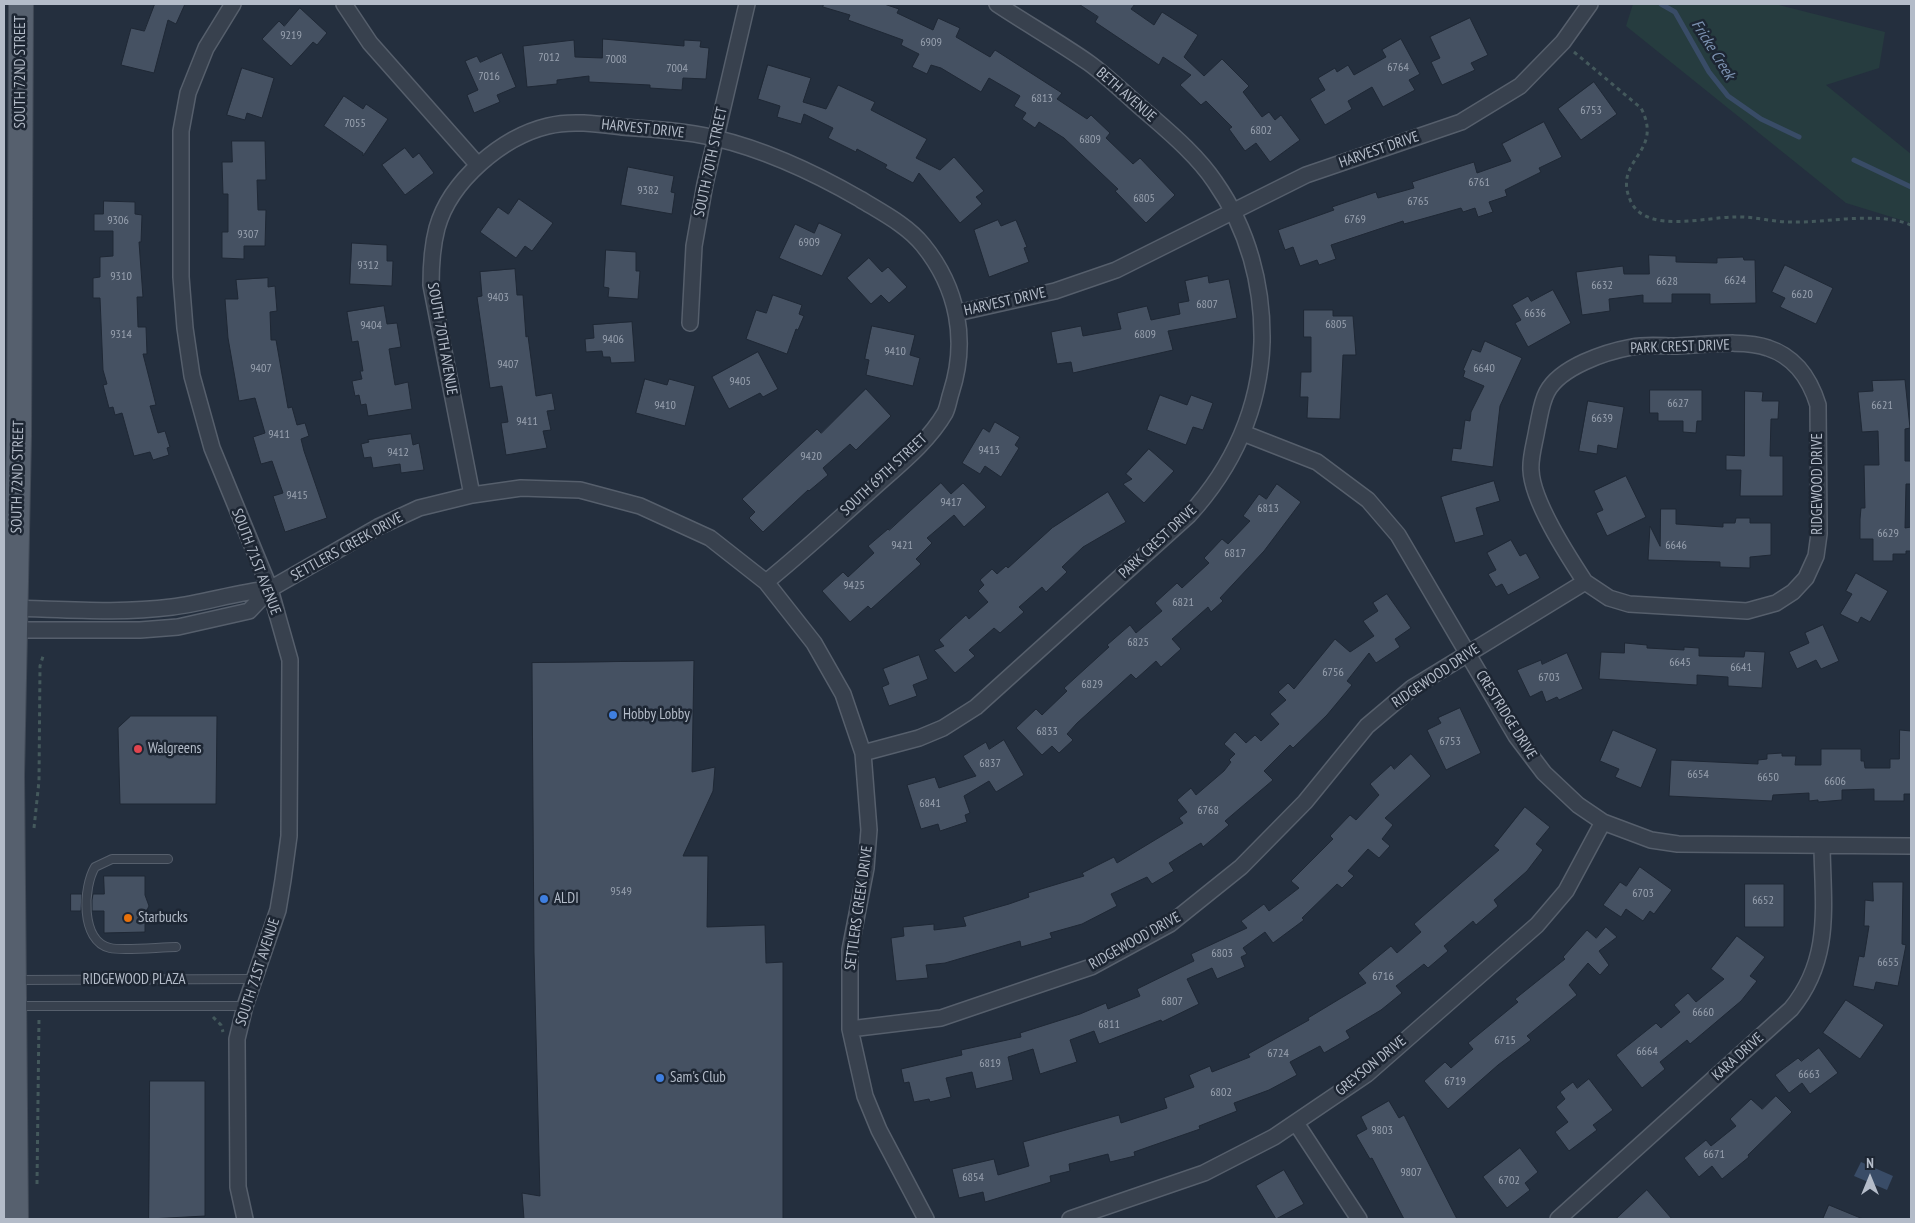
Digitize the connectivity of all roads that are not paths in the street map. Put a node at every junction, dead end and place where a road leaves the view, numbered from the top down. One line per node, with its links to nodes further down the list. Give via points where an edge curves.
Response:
1 (21, 4): 18 (main road, SOUTH 72ND STREET)
2 (232, 4): 17 (street, SOUTH 71ST AVENUE, via 206,48 188,93 181,131 182,294 192,376 212,448)
3 (344, 4): 8 (street, via 370,43)
4 (747, 4): 7 (street, SOUTH 70TH STREET)
5 (997, 4): 9 (street, BETH AVENUE, via 1090,64 1172,135 1214,180)
6 (1590, 4): 9 (street, HARVEST DRIVE, via 1563,42 1520,86 1461,122 1306,175)
7 (715, 138): 8 (street, HARVEST DRIVE, via 594,124 550,125 521,136); 10 (street, HARVEST DRIVE, via 828,181 889,216 922,244 944,278); 11 (street, SOUTH 70TH STREET, via 694,246)
8 (477, 164): 14 (street, SOUTH 70TH AVENUE, via 450,200 438,225 432,254 431,285)
9 (1233, 211): 10 (street, HARVEST DRIVE, via 1116,270 1055,291); 13 (street, PARK CREST DRIVE, via 1259,284 1262,323 1261,361 1252,408)
10 (957, 313): 15 (street, SOUTH 69TH STREET, via 960,336 958,372 945,412 918,447)
11 (690, 323)
12 (1789, 359): 16 (street, PARK CREST DRIVE, via 1768,347 1744,344 1632,347 1583,362 1547,390 1541,407 1531,469 1536,494); 16 (street, RIDGEWOOD DRIVE, via 1802,370 1818,405 1820,534 1816,556 1806,578 1776,603 1747,611 1629,604 1604,596)
13 (1243, 433): 19 (street, CRESTRIDGE DRIVE, via 1317,462 1368,500 1398,535); 20 (street, PARK CREST DRIVE, via 1219,479 1189,516 976,707 935,732)
14 (472, 495): 15 (street, SETTLERS CREEK DRIVE, via 521,488 580,490 640,506 710,538); 17 (street, SETTLERS CREEK DRIVE, via 419,508 378,527)
15 (766, 582): 20 (street, SETTLERS CREEK DRIVE, via 814,643 843,694)
16 (1586, 582): 19 (street, RIDGEWOOD DRIVE)
17 (270, 589): 18 (street, SETTLERS CREEK DRIVE, via 172,607); 18 (street, SETTLERS CREEK DRIVE, via 249,611 178,626 140,630); 26 (street, SOUTH 71ST AVENUE, via 290,660 290,836 278,910)
18 (10, 619): 27 (main road, SOUTH 72ND STREET)
19 (1468, 653): 21 (street, CRESTRIDGE DRIVE, via 1516,736 1544,773 1578,805); 30 (street, RIDGEWOOD DRIVE, via 1412,688 1367,726 1305,802 1241,867 1170,924 1091,967 941,1018)
20 (863, 753): 30 (street, SETTLERS CREEK DRIVE, via 869,830 866,868 850,950)
21 (1603, 822): 23 (street, CRESTRIDGE DRIVE, via 1651,840 1678,844); 31 (street, GREYSON DRIVE, via 1566,892 1537,925 1366,1074)
22 (1911, 846): 23 (street, CRESTRIDGE DRIVE)
23 (1822, 847): 32 (street, KARA DRIVE, via 1823,915 1819,958 1802,995 1791,1009)
24 (168, 859): 25 (lane, via 112,859 95,867 87,886 87,919 95,937 110,948)
25 (176, 947)
26 (254, 979): 27 (lane, RIDGEWOOD PLAZA); 29 (street, SOUTH 71ST AVENUE)
27 (14, 980): 28 (main road, SOUTH 72ND STREET)
28 (14, 1006): 29 (lane, RIDGEWOOD PLAZA); 34 (main road, SOUTH 72ND STREET)
29 (244, 1006): 35 (street, SOUTH 71ST AVENUE, via 237,1039 236,1154 238,1187)
30 (850, 1029): 36 (street, SETTLERS CREEK DRIVE, via 865,1096 879,1130)
31 (1296, 1123): 33 (street, GREYSON DRIVE, via 1204,1173); 37 (street)
32 (1565, 1217)
33 (1078, 1218)
34 (16, 1219)
35 (245, 1219)
36 (926, 1219)
37 (1359, 1219)

